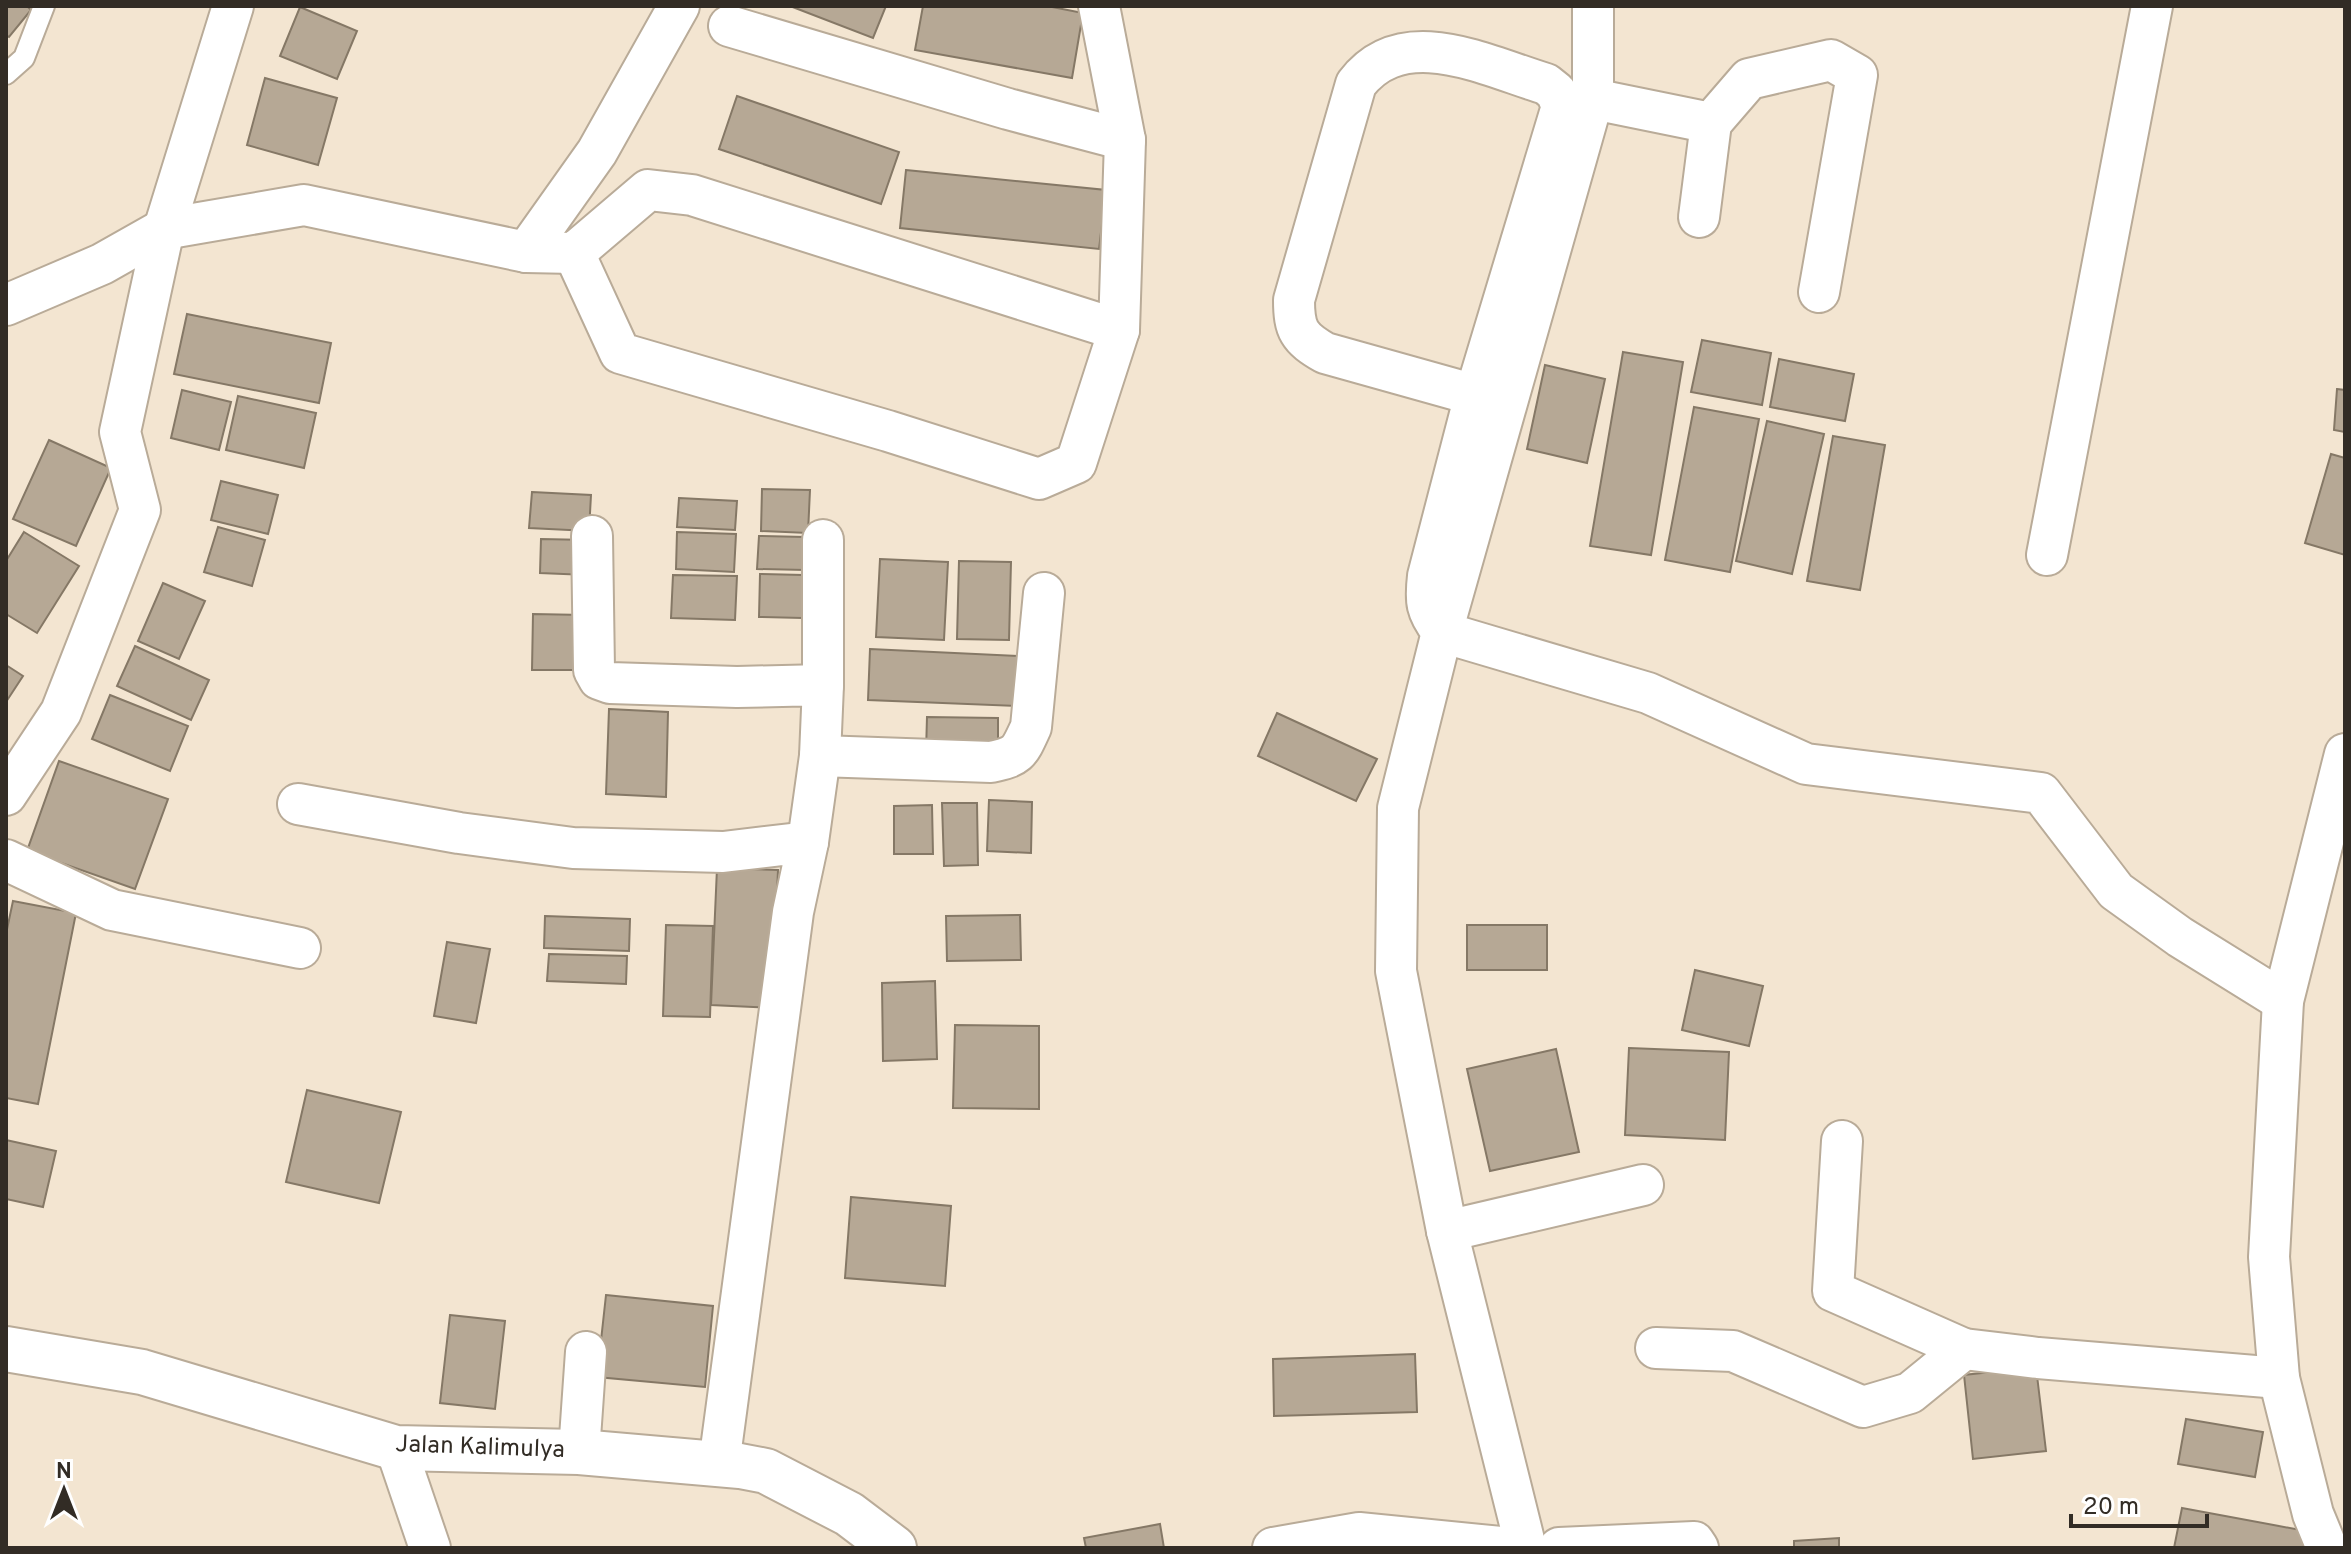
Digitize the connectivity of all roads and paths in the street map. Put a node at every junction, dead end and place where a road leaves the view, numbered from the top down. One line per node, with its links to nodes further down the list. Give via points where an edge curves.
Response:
1 (44, 6): 8 (lane, via 24,58)
2 (233, 6): 13 (street)
3 (679, 6): 14 (street, via 597,152)
4 (1099, 6): 11 (street)
5 (1593, 6): 9 (street)
6 (2152, 6): 22 (street)
7 (729, 26): 11 (street)
8 (6, 74)
9 (1593, 99): 10 (street); 24 (street)
10 (1711, 123): 12 (street); 16 (street, via 1749,79 1831,60 1857,75)
11 (1125, 140): 18 (street)
12 (1699, 217)
13 (164, 229): 14 (street, via 304,205); 17 (street, via 102,264); 28 (street, via 120,432 140,510 61,712)
14 (526, 252): 15 (street)
15 (574, 253): 18 (street, via 648,190 692,195); 18 (street, via 620,353 1039,479 1076,463)
16 (1819, 292)
17 (6, 305)
18 (1119, 330)
19 (1475, 395): 19 (street, via 1562,106 1546,84 1444,53 1414,50 1368,68 1356,84 1294,300 1294,324 1306,342 1325,353); 24 (street, via 1428,576 1429,614)
20 (592, 536): 25 (street, via 594,670 599,679 706,686)
21 (823, 540): 25 (street)
22 (2047, 555)
23 (1044, 593): 27 (street, via 1031,727 1012,757 991,762)
24 (1442, 632): 33 (street, via 1648,693 1806,764 2041,793 2116,891); 36 (street, via 1398,808 1396,971)
25 (823, 685): 27 (street)
26 (2345, 754): 33 (street)
27 (820, 756): 30 (street)
28 (6, 795)
29 (298, 804): 30 (street, via 573,848 723,852)
30 (808, 842): 44 (street, via 793,912)
31 (6, 860): 32 (street, via 112,910)
32 (300, 948)
33 (2283, 1001): 41 (street, via 2269,1257)
34 (1842, 1141): 39 (street, via 1833,1291)
35 (1643, 1185): 36 (street)
36 (1447, 1231): 49 (street)
37 (1656, 1348): 39 (street, via 1733,1351 1863,1407 1910,1393)
38 (6, 1349): 42 (street, Jalan Kalimulya, via 142,1372)
39 (1964, 1349): 41 (street)
40 (586, 1352): 43 (street)
41 (2279, 1378): 52 (street, via 2313,1514)
42 (396, 1448): 43 (street, Jalan Kalimulya); 45 (street)
43 (579, 1452): 44 (street, Jalan Kalimulya)
44 (719, 1464): 46 (street, Jalan Kalimulya, via 766,1471 849,1514)
45 (430, 1548)
46 (894, 1548)
47 (1273, 1548): 48 (street, via 1359,1533)
48 (1511, 1548)
49 (1526, 1548)
50 (1559, 1548): 51 (street, via 1694,1542)
51 (1698, 1548)
52 (2327, 1548)

